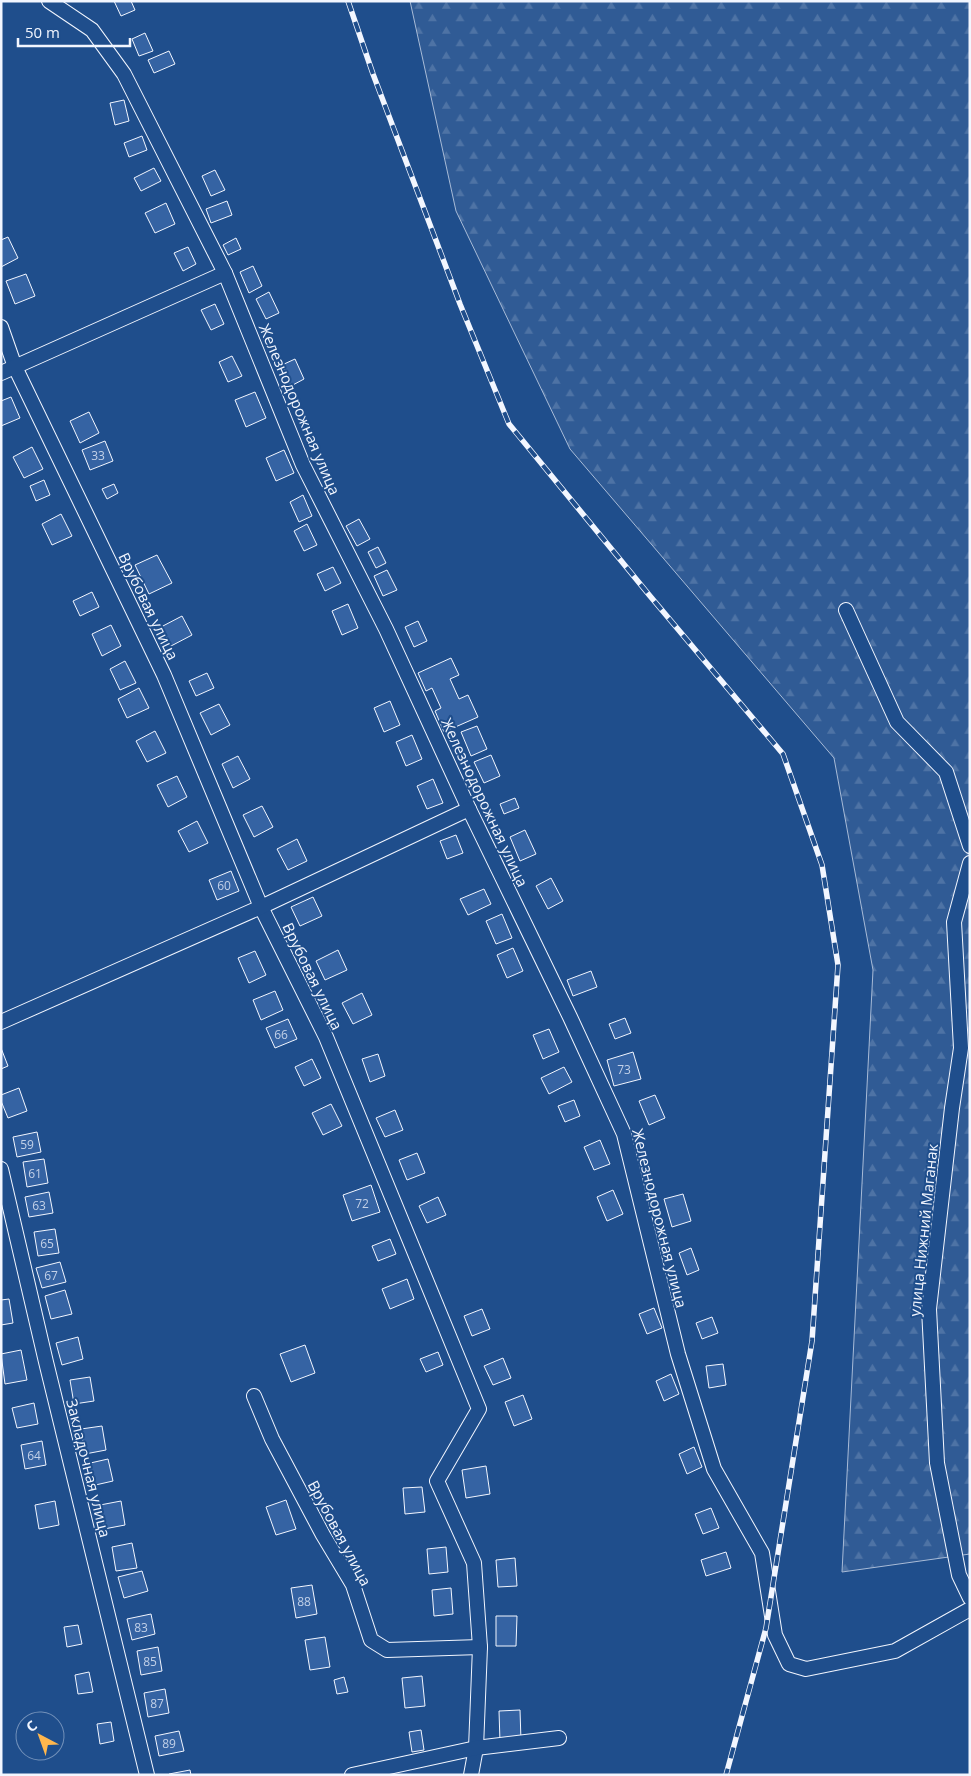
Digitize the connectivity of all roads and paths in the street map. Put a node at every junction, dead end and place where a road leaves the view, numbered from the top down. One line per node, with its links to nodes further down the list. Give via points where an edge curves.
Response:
1 (49, 1): 2 (street, Железнодорожная улица, via 92,30 124,74)
2 (224, 273): 4 (street); 7 (street, Железнодорожная улица, via 303,465 386,629)
3 (1, 327): 4 (street, Врубовая улица)
4 (16, 367): 5 (street); 10 (street, Врубовая улица, via 164,675)
5 (1, 373)
6 (846, 610): 8 (street, via 898,722 946,772)
7 (469, 808): 10 (street); 15 (street, Железнодорожная улица, via 624,1134 678,1354 714,1469 762,1553 775,1635 790,1664 806,1669 895,1651)
8 (970, 846)
9 (970, 863): 14 (street, улица Нижний Маганак, via 954,922 961,1048 929,1309 937,1463 959,1575)
10 (261, 907): 11 (street); 16 (street, Врубовая улица, via 326,1037 479,1409 437,1481 474,1563)
11 (1, 1022)
12 (1, 1168): 19 (street, Закладочная улица)
13 (254, 1396): 16 (street, Врубовая улица, via 272,1440 353,1585 371,1640 387,1650)
14 (970, 1598)
15 (970, 1610)
16 (480, 1647): 18 (street, Врубовая улица)
17 (559, 1738): 18 (street)
18 (476, 1748): 20 (street); 21 (street, Врубовая улица)
19 (147, 1775)
20 (352, 1775)
21 (471, 1775)

